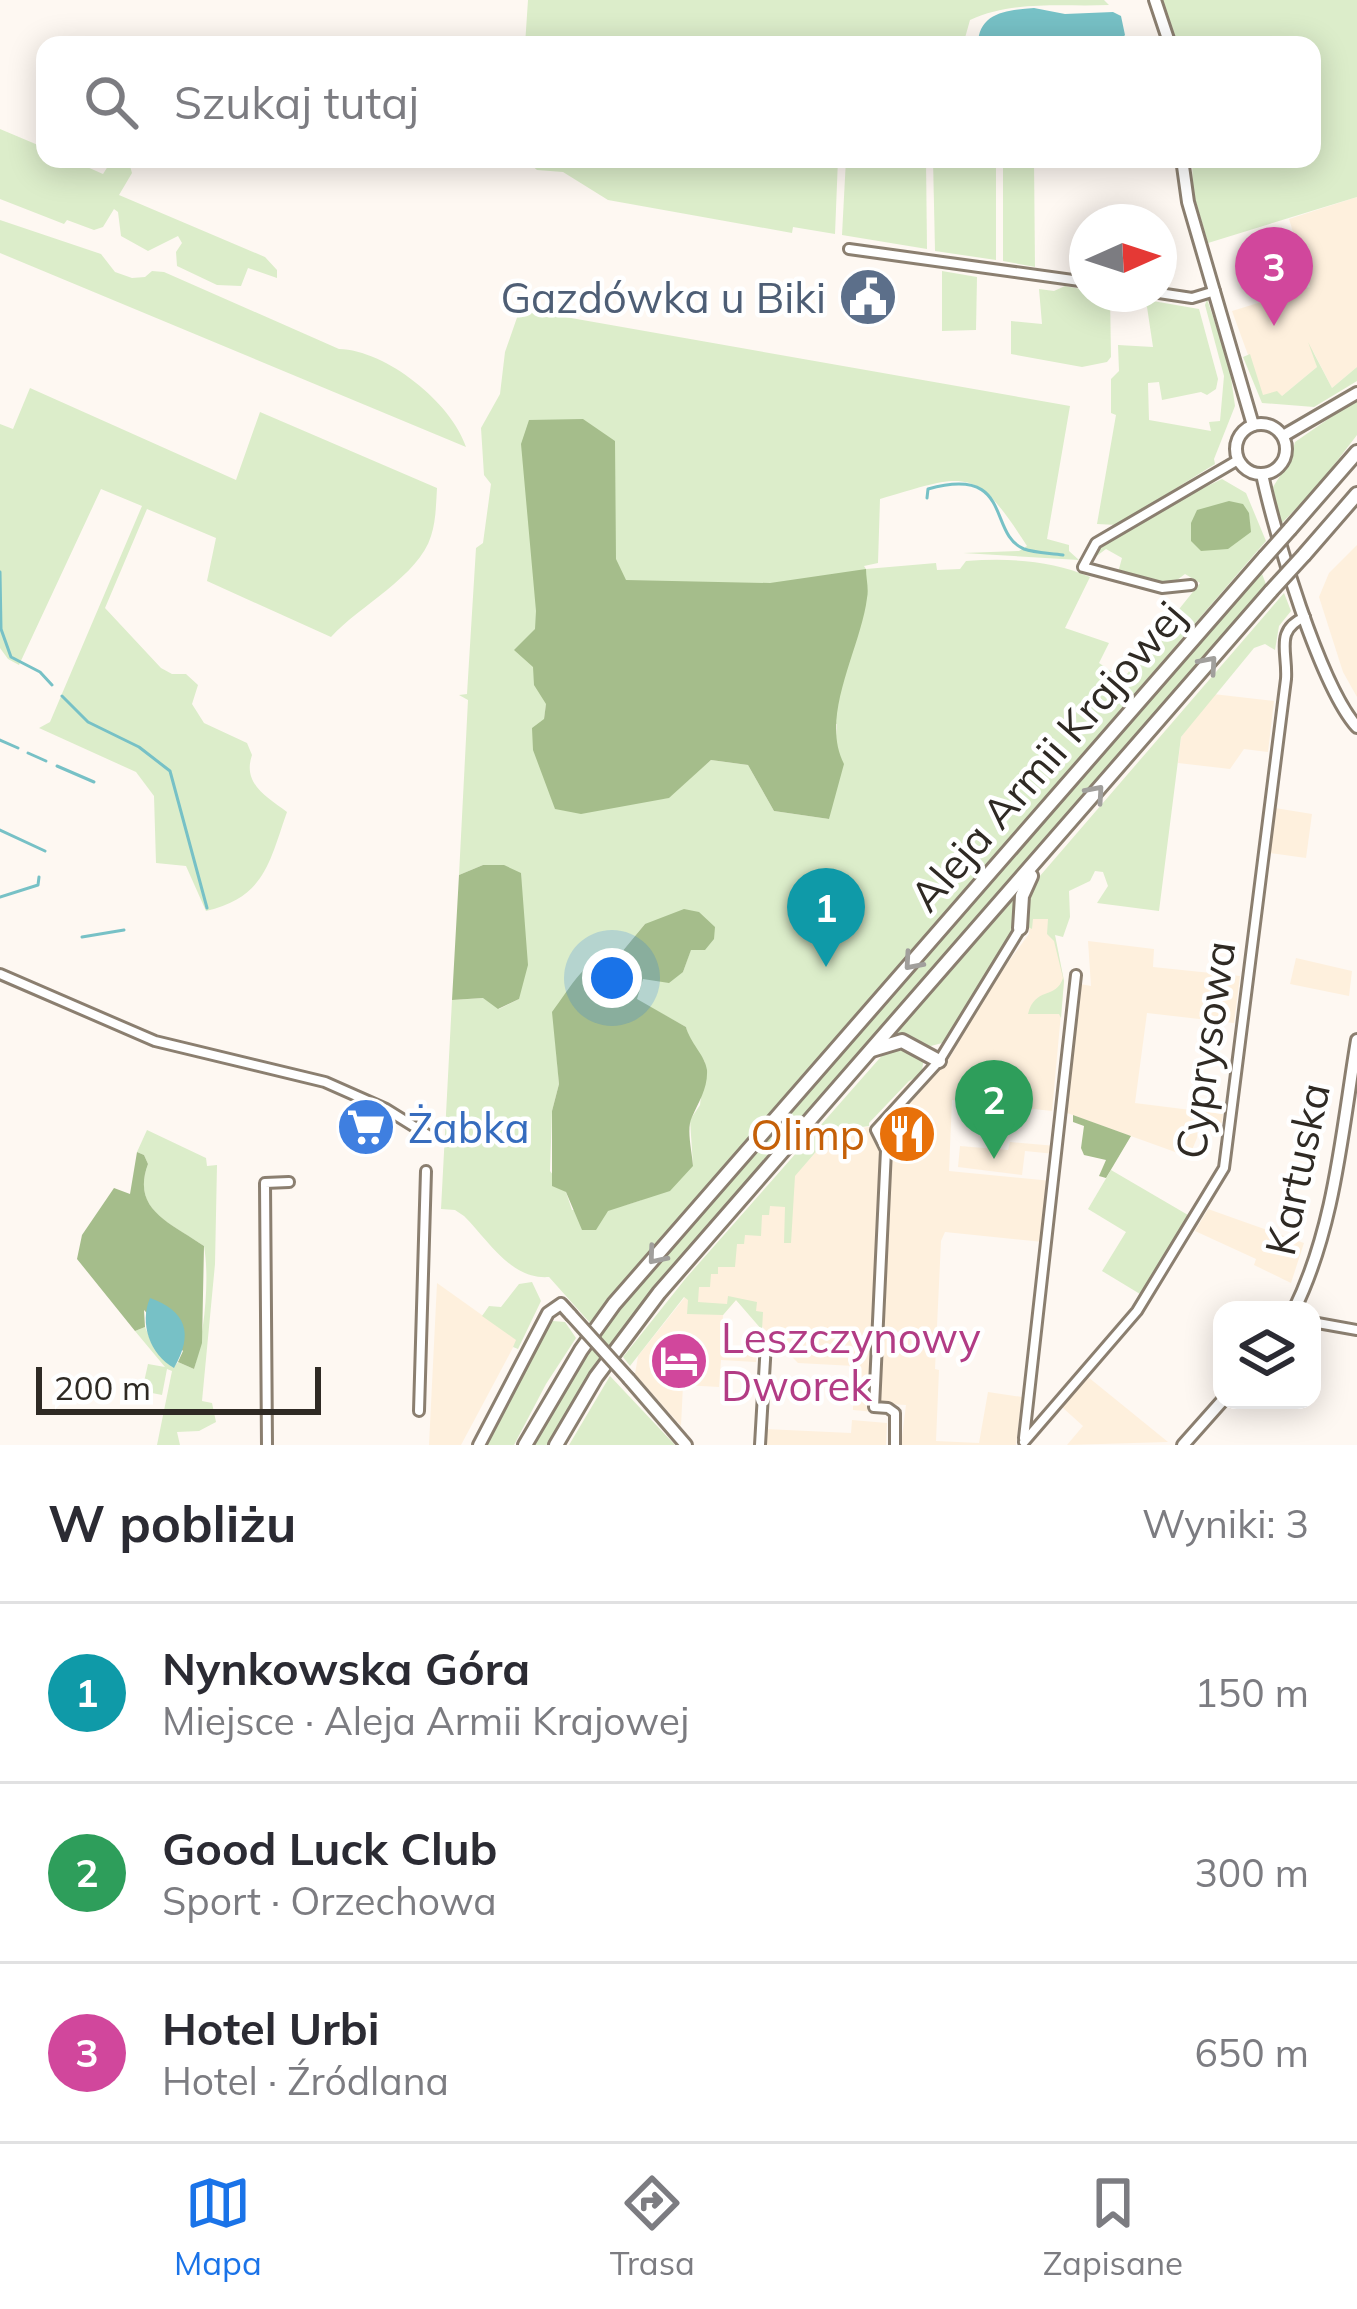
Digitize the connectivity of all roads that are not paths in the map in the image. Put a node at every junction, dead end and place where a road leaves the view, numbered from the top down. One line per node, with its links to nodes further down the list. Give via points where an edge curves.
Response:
1 (1155, 0): 2 (street)
2 (1167, 36)
3 (1183, 168): 6 (street)
4 (848, 249): 5 (street)
5 (1069, 280)
6 (1215, 291): 7 (street); 9 (street)
7 (1177, 296)
8 (1357, 393): 10 (street)
9 (1252, 425): 10 (street); 12 (street, via 1237,439)
10 (1282, 436): 13 (street, via 1283,461)
11 (1357, 452): 37 (main road, Aleja Armii Krajowej, one-way to 37, bridge, via 614,1304)
12 (1238, 460): 13 (street); 15 (street, via 1096,543 1083,567 1162,588)
13 (1262, 474): 16 (street)
14 (1357, 494): 18 (main road, Aleja Armii Krajowej, one-way to 14, bridge)
15 (1191, 585)
16 (1306, 617): 17 (street, via 1330,685); 34 (street, Cyprysowa, via 1283,638 1286,679 1224,1168 1137,1311)
17 (1357, 727)
18 (1047, 849): 19 (main road, via 1023,892); 23 (main road, Aleja Armii Krajowej)
19 (1020, 928): 24 (street)
20 (0, 974): 25 (street, via 155,1041 337,1086)
21 (1076, 974): 34 (street)
22 (1357, 1040): 28 (street, Kartuska, via 1327,1215)
23 (871, 1050): 24 (main road, via 902,1041); 38 (main road, Aleja Armii Krajowej, via 638,1319)
24 (939, 1061): 41 (street, via 877,1130 886,1150 874,1407 895,1413)
25 (430, 1137)
26 (426, 1171): 33 (street)
27 (289, 1182): 35 (street, via 265,1184)
28 (1298, 1301)
29 (1321, 1324): 30 (street)
30 (1357, 1330)
31 (766, 1343): 40 (street)
32 (1215, 1409): 42 (street)
33 (419, 1411)
34 (1023, 1443)
35 (267, 1445)
36 (479, 1445): 39 (street, bridge, via 548,1313 561,1304)
37 (525, 1445)
38 (556, 1445)
39 (686, 1445)
40 (760, 1445)
41 (895, 1445)
42 (1183, 1445)

